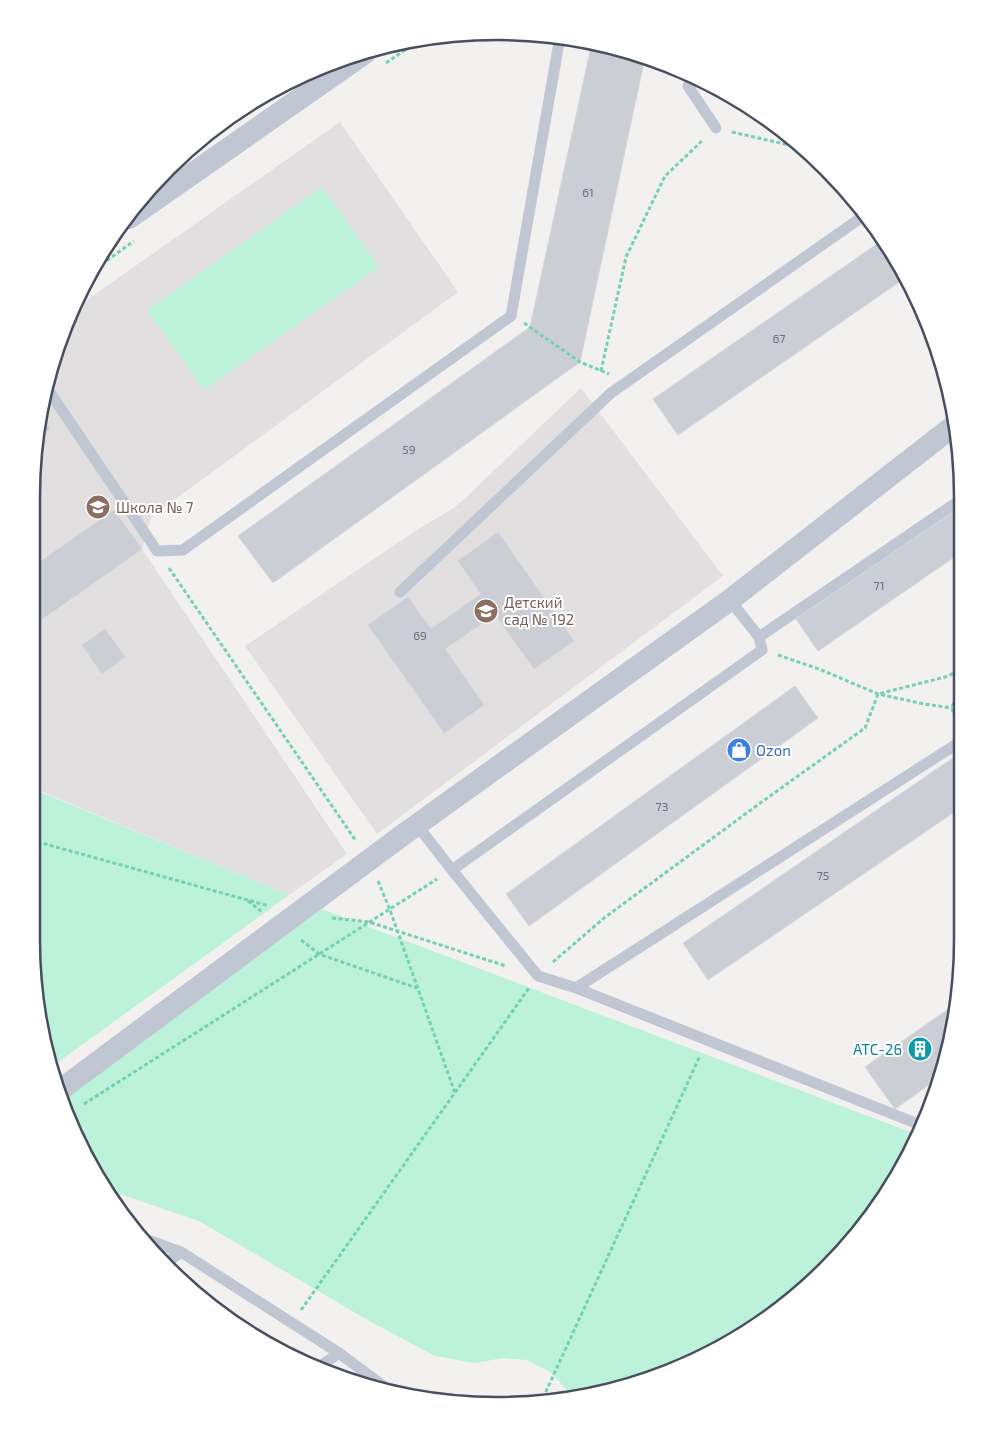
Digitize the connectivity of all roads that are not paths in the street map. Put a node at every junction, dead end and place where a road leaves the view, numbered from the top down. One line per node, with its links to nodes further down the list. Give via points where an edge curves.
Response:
1 (559, 44): 7 (lane, via 511,316 183,550 157,551)
2 (348, 65): 5 (street)
3 (691, 84): 4 (lane, via 688,86)
4 (716, 128)
5 (143, 208)
6 (860, 219): 10 (lane, via 627,381 595,407)
7 (52, 395)
8 (949, 430): 11 (street)
9 (954, 504): 12 (lane)
10 (400, 592)
11 (730, 600): 12 (lane); 14 (street)
12 (759, 637): 15 (lane, via 762,650)
13 (954, 745): 16 (lane)
14 (417, 825): 15 (lane); 17 (street)
15 (452, 870): 16 (lane, via 538,976)
16 (576, 988): 18 (lane)
17 (64, 1087)
18 (915, 1123)
19 (154, 1242): 20 (lane)
20 (181, 1252): 21 (lane); 22 (lane)
21 (171, 1260)
22 (339, 1353): 23 (lane); 24 (lane)
23 (325, 1363)
24 (375, 1380)

